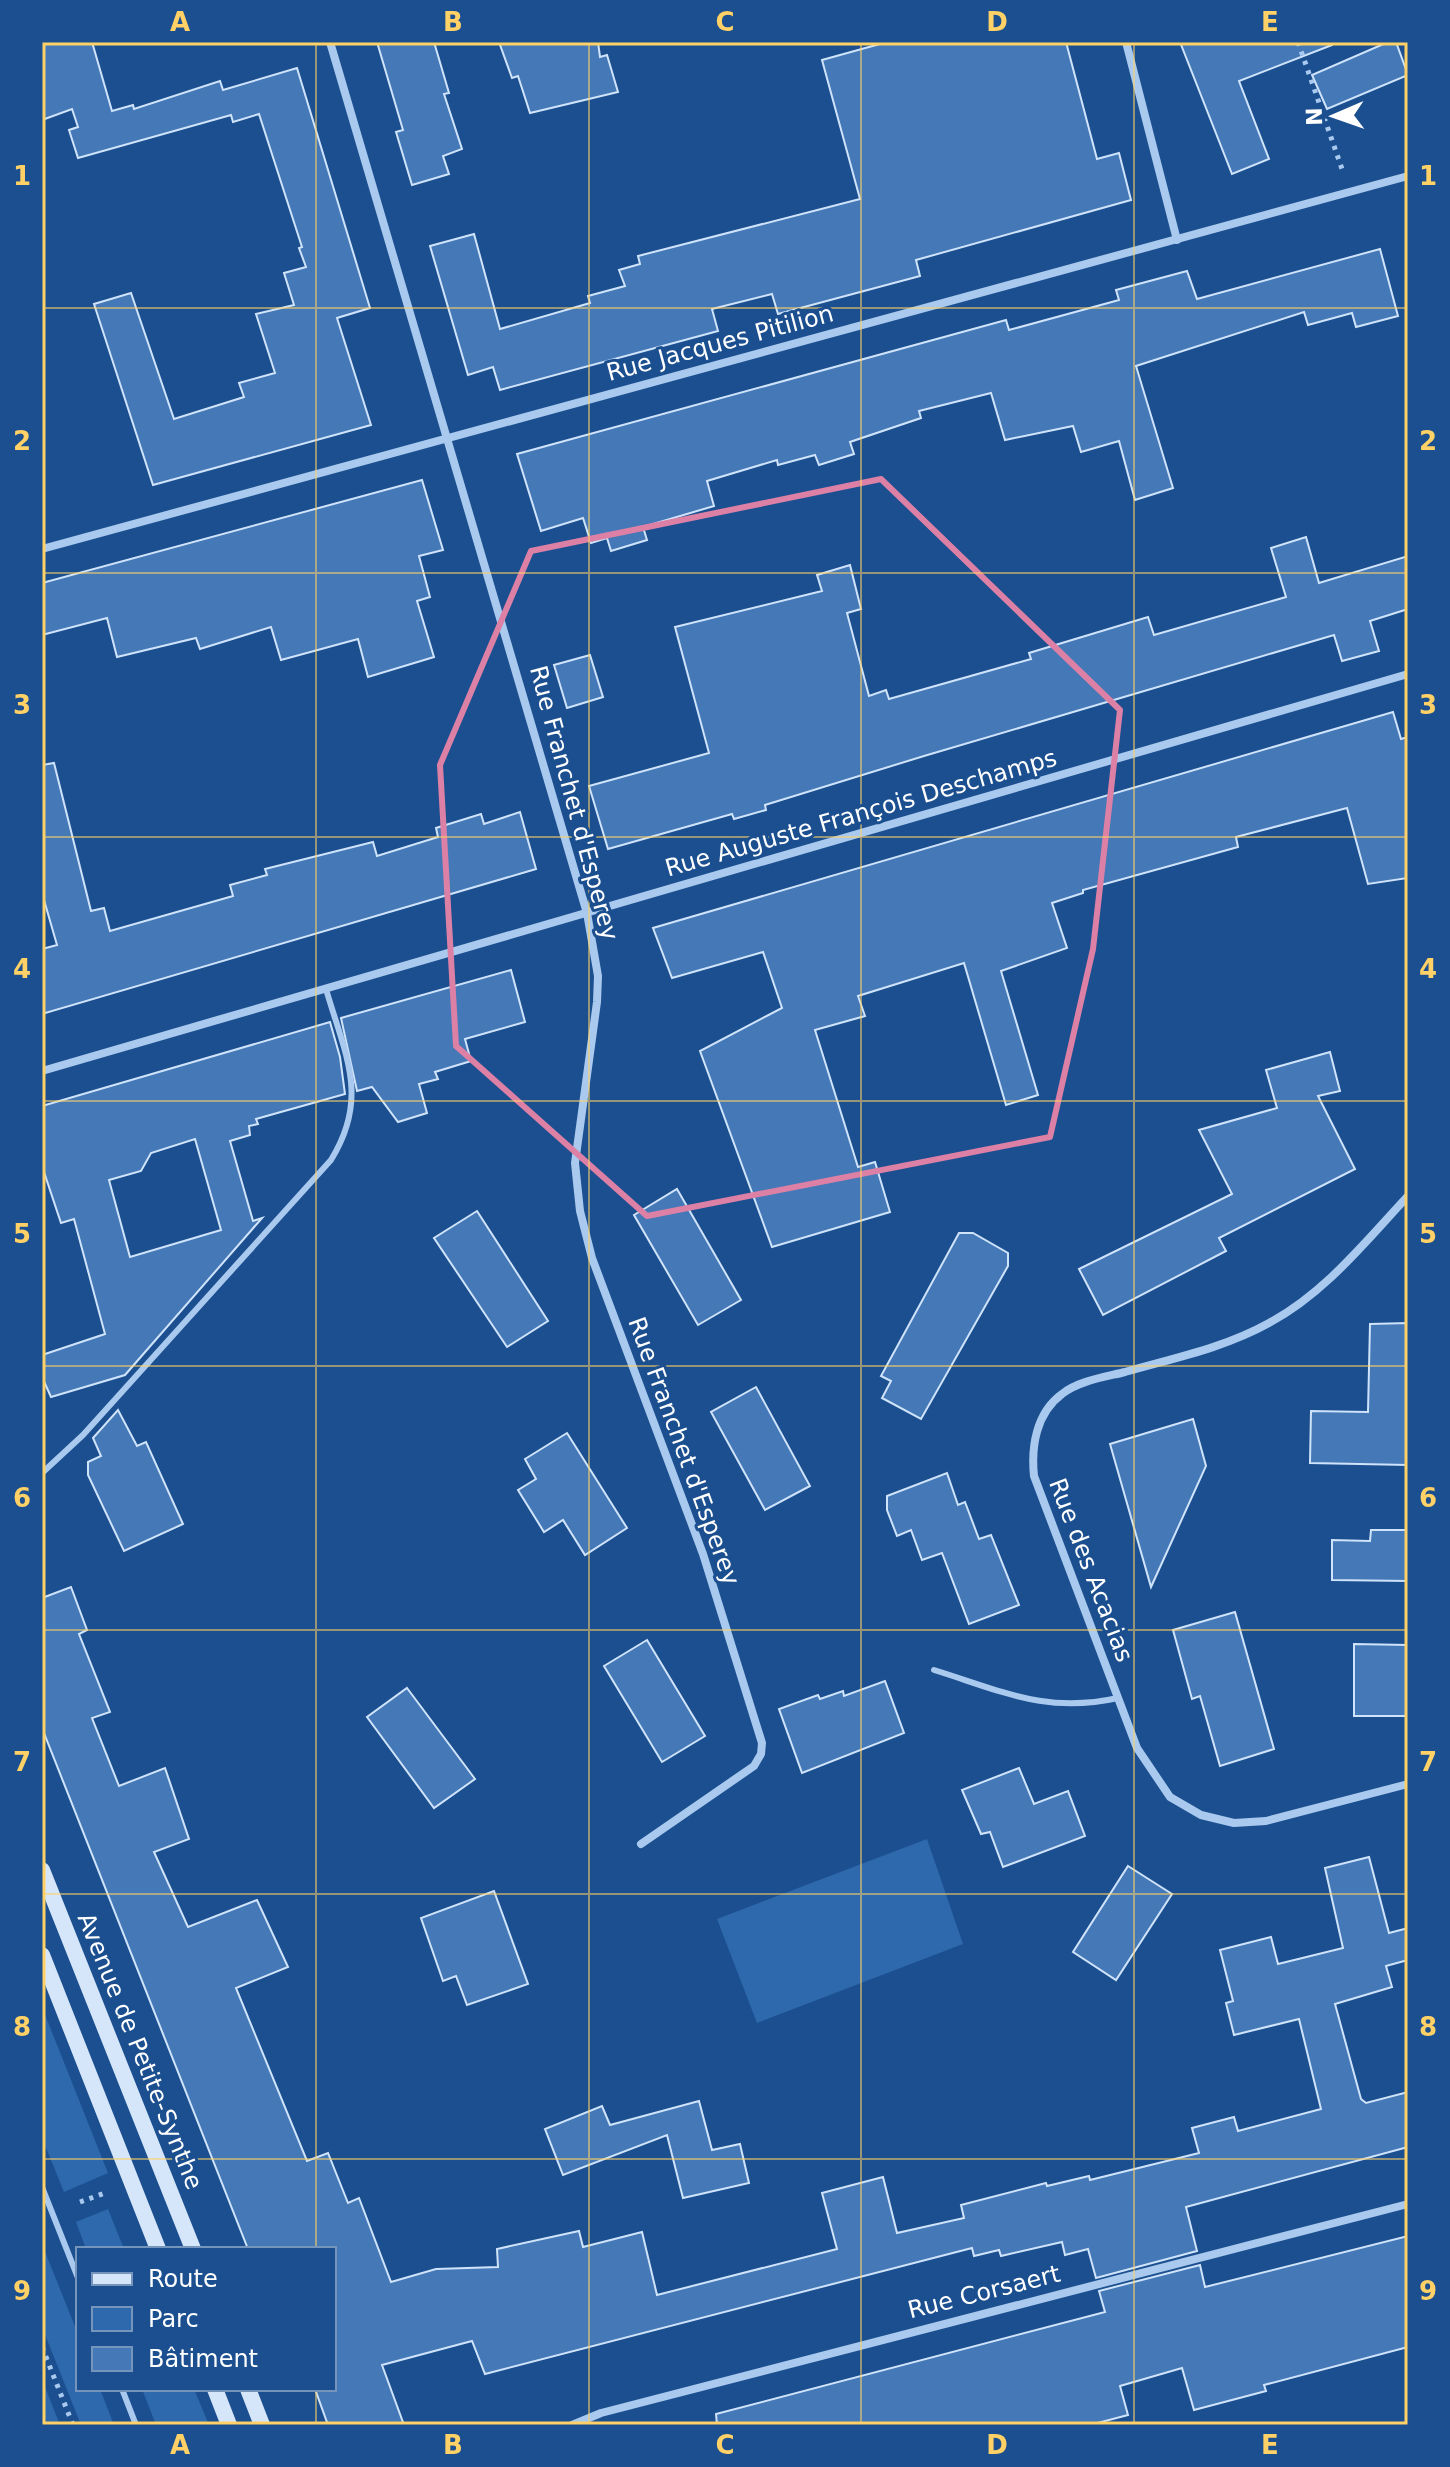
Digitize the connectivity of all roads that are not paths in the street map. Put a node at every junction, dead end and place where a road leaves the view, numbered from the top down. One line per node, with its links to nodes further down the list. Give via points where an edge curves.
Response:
1 (330, 42): 5 (street, Rue Franchet d'Esperey)
2 (1126, 42): 4 (street)
3 (1408, 176): 4 (street, Rue Jacques Pitilion)
4 (1177, 240): 5 (street, Rue Jacques Pitilion)
5 (450, 438): 6 (street, Rue Jacques Pitilion); 8 (street, Rue Franchet d'Esperey)
6 (42, 549)
7 (1408, 674): 8 (street, Rue Auguste François Deschamps)
8 (587, 913): 9 (street, Rue Auguste François Deschamps); 16 (street, Rue Franchet d'Esperey, via 598,976 575,1163 580,1211 592,1258 703,1554 762,1743 754,1766)
9 (326, 989): 10 (street, Rue Auguste François Deschamps); 12 (lane, via 354,1107 340,1145 83,1435)
10 (42, 1071)
11 (1408, 1196): 14 (street, Rue des Acacias, via 1326,1283 1269,1324 1216,1347 1079,1385 1064,1392 1044,1414 1033,1446 1034,1476)
12 (42, 1473)
13 (934, 1670): 14 (lane, Rue des Acacias, via 1054,1705)
14 (1118, 1698): 15 (street, Rue des Acacias, via 1157,1783 1187,1809 1217,1820 1266,1821)
15 (1408, 1784)
16 (641, 1844)
17 (42, 1870): 22 (main road, Avenue de Petite-Synthe)
18 (42, 1955): 21 (main road)
19 (42, 2187): 23 (lane)
20 (1408, 2204): 30 (street, Rue Corsaert, via 601,2413)
21 (157, 2247)
22 (192, 2247)
23 (76, 2273)
24 (123, 2391): 27 (lane)
25 (216, 2391): 28 (main road)
26 (249, 2391): 29 (main road)
27 (136, 2425)
28 (229, 2425)
29 (262, 2425)
30 (572, 2425)

